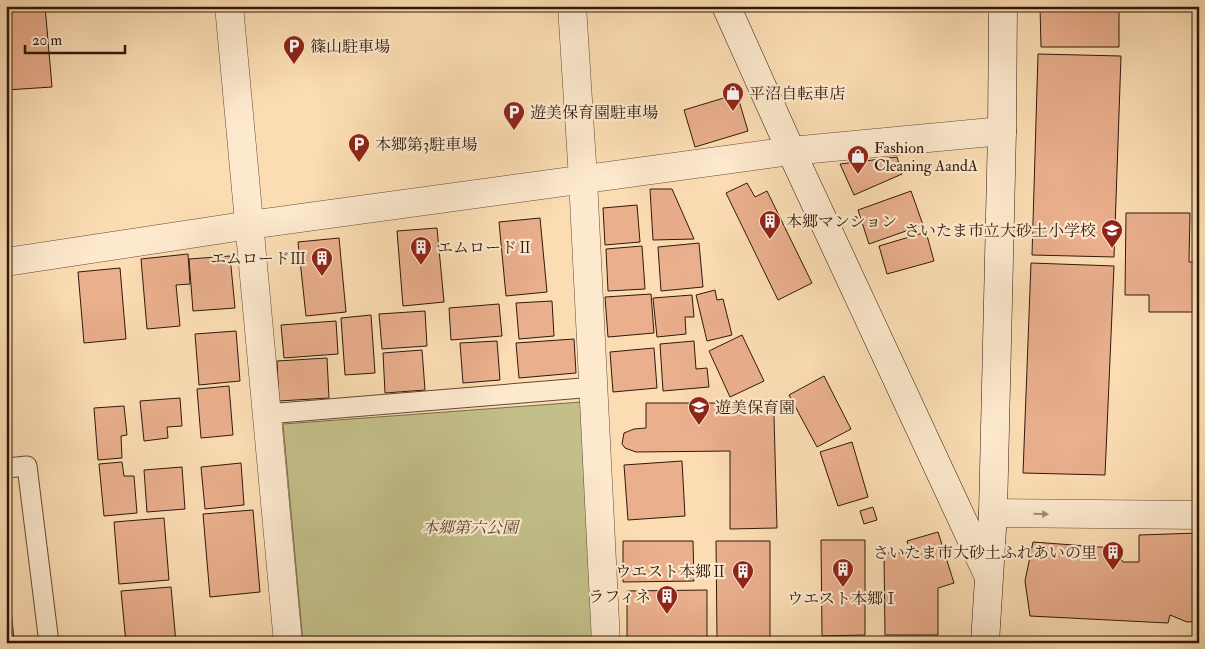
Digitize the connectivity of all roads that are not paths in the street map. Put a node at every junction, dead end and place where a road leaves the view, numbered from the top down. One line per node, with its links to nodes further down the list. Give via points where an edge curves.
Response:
1 (229, 6): 8 (street)
2 (572, 6): 7 (street)
3 (726, 6): 6 (street)
4 (1003, 6): 5 (street)
5 (1002, 131): 6 (street); 13 (street)
6 (790, 151): 7 (street); 15 (street)
7 (583, 179): 8 (street); 10 (street)
8 (250, 225): 9 (street); 11 (street)
9 (6, 262)
10 (594, 386): 11 (lane); 18 (street)
11 (267, 414): 17 (street)
12 (6, 468): 16 (lane, via 27,466)
13 (993, 513): 14 (street, one-way to 14); 15 (street)
14 (1199, 515)
15 (990, 579): 19 (street)
16 (49, 643)
17 (288, 643)
18 (606, 643)
19 (985, 643)

